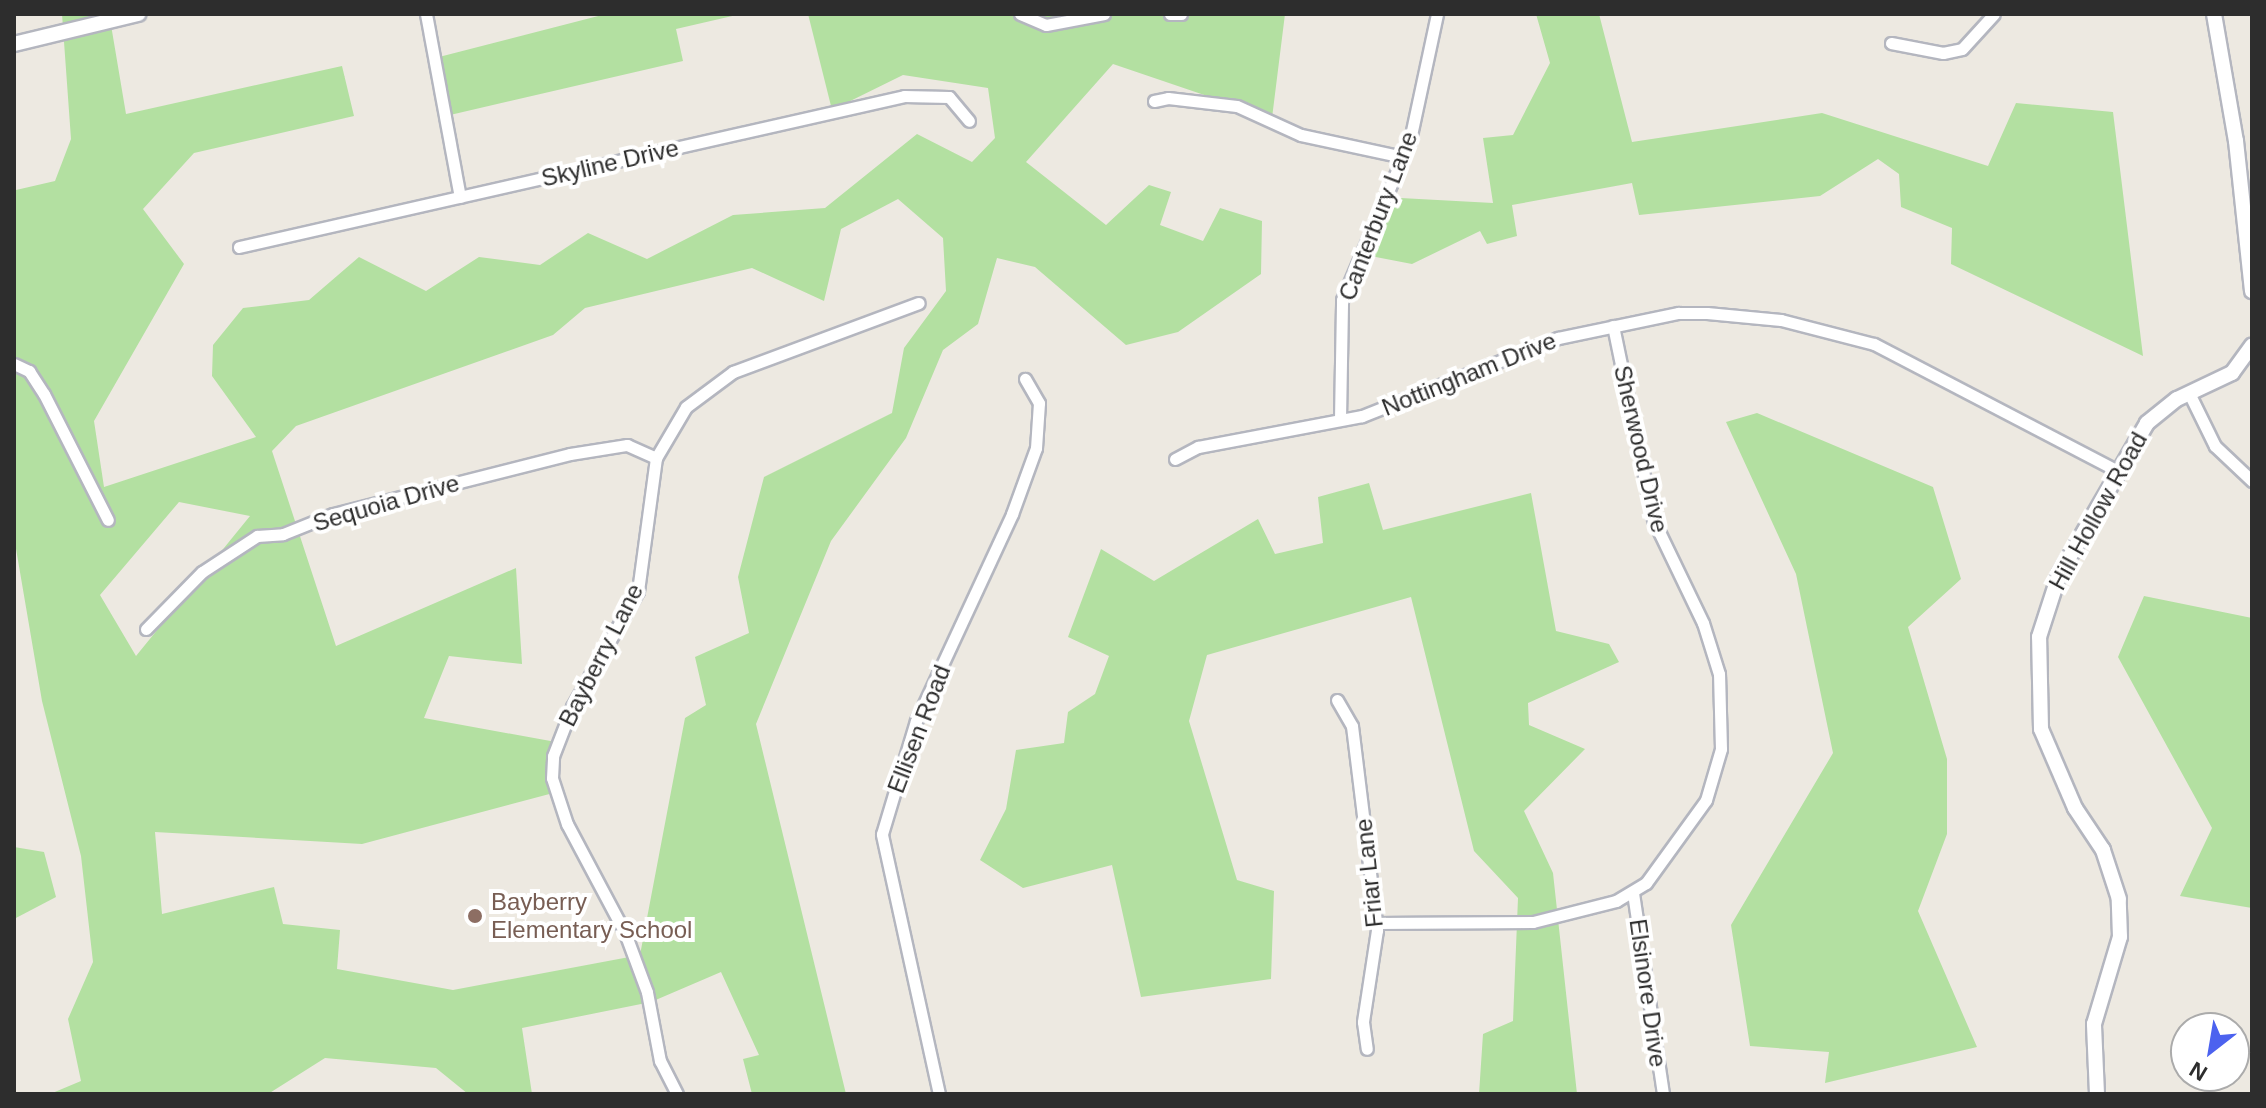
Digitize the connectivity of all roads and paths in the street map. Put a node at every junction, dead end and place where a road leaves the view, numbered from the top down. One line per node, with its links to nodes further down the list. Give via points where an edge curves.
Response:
1 (138, 14): 11 (street)
2 (426, 14): 15 (street)
3 (1020, 14): 4 (street, via 1046,25)
4 (1104, 14)
5 (1170, 14): 6 (street)
6 (1181, 14)
7 (1437, 14): 14 (street, Canterbury Lane)
8 (1994, 14): 10 (street, via 1962,49 1943,53)
9 (2214, 14): 17 (street, via 2236,141)
10 (1891, 43)
11 (14, 44)
12 (1154, 101): 14 (street, via 1237,106 1301,135)
13 (969, 121): 15 (street, Skyline Drive, via 949,97 904,96)
14 (1404, 157): 24 (street, Canterbury Lane, via 1342,300)
15 (460, 197): 16 (street, Skyline Drive)
16 (239, 247)
17 (2252, 291)
18 (919, 303): 25 (street, Bayberry Lane, via 720,380 686,407)
19 (1613, 326): 24 (street, Nottingham Drive, via 1536,345 1404,403); 27 (street, Nottingham Drive, via 1707,313 1781,320 1874,344); 32 (street, Sherwood Drive, via 1653,519 1714,651 1722,717 1717,768 1706,800 1673,852)
20 (2252, 345): 23 (street, Hill Hollow Road, via 2232,373)
21 (14, 364): 29 (street, via 29,371 44,394)
22 (1025, 379): 36 (street, Ellisen Road, via 1039,403 1036,448 1012,514 916,721 882,834)
23 (2189, 393): 27 (street, Hill Hollow Road, via 2147,423); 28 (street, via 2215,446)
24 (1340, 419): 26 (street, Nottingham Drive, via 1198,447)
25 (656, 458): 30 (street, Sequoia Drive, via 627,445 570,454 333,514 283,534 257,536 185,586); 35 (street, Bayberry Lane, via 638,591 572,707 551,767 567,824 625,933 647,992 660,1061)
26 (1175, 459)
27 (2118, 471): 38 (street, Hill Hollow Road, via 2059,575 2042,624 2036,668 2041,729 2052,762 2103,850 2119,899 2120,937 2094,1024)
28 (2252, 481)
29 (108, 520)
30 (146, 629)
31 (1337, 700): 33 (street, Friar Lane, via 1352,726)
32 (1633, 893): 33 (street, Sherwood Drive, via 1570,917 1533,922); 37 (street, Elsinore Drive)
33 (1376, 923): 34 (street, Friar Lane, via 1363,1022)
34 (1367, 1049)
35 (677, 1094)
36 (939, 1094)
37 (1663, 1094)
38 (2097, 1094)

